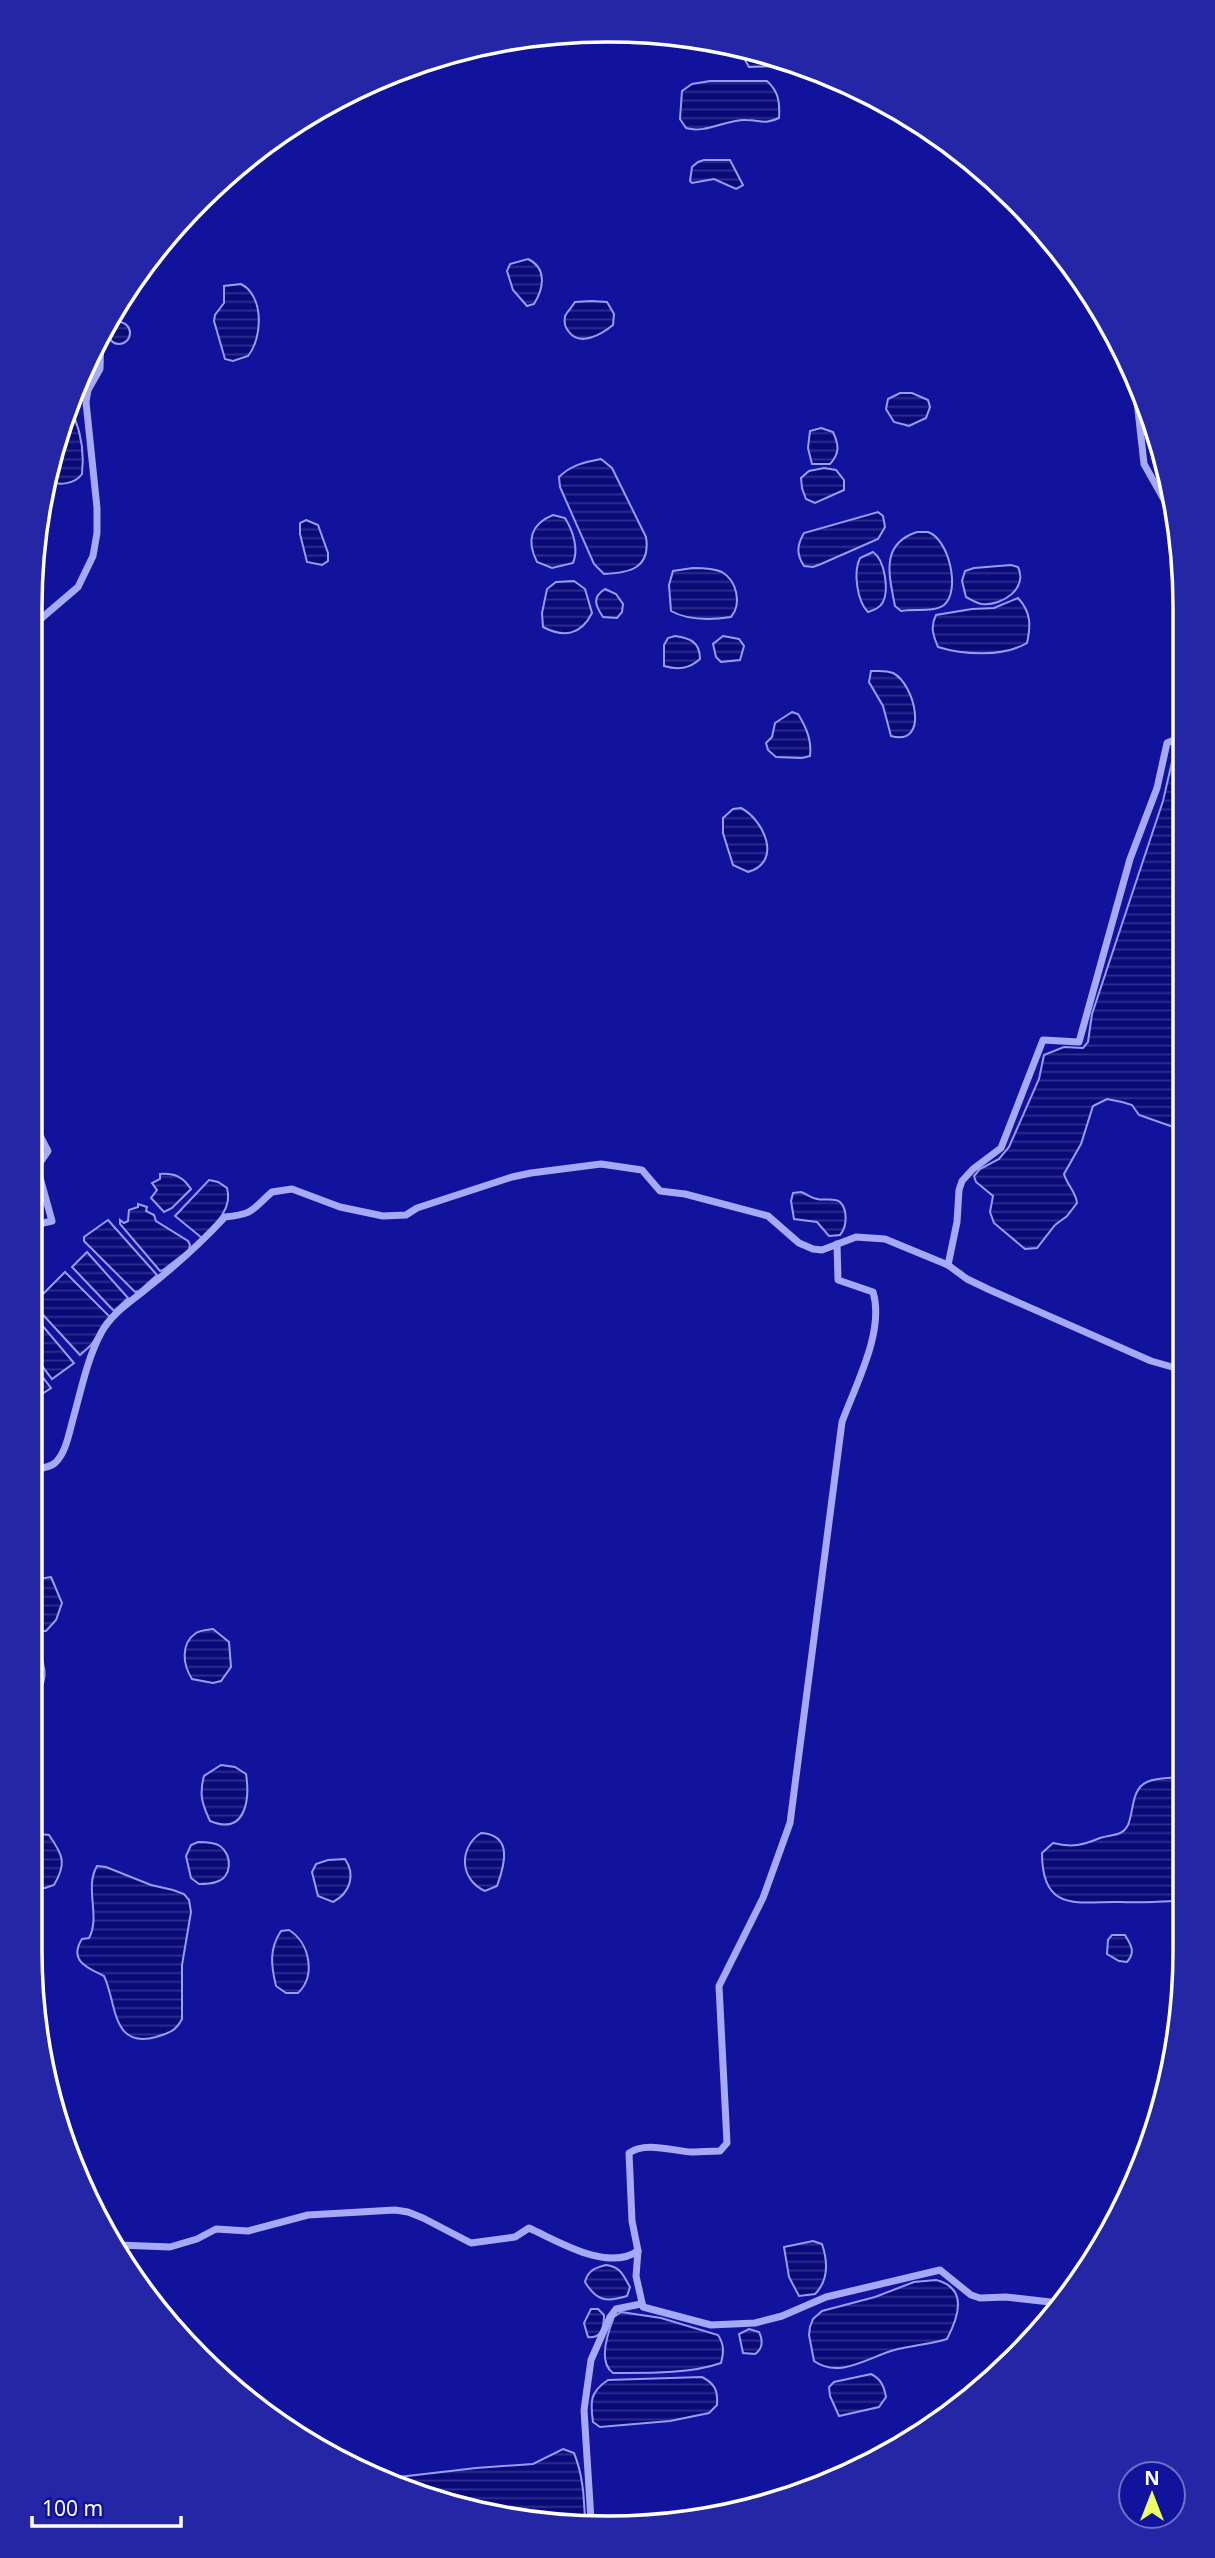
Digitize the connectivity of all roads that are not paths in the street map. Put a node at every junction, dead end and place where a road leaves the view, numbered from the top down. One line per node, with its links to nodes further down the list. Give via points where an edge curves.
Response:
1 (100, 356): 4 (street, via 86,402 97,508 93,556 78,587)
2 (1138, 414): 3 (street, via 1144,464)
3 (1162, 495)
4 (42, 618)
5 (1173, 740): 11 (street, via 1167,743 1157,788 1130,859 1079,1042 1043,1040 1001,1148 962,1181)
6 (42, 1139): 7 (street, via 48,1150)
7 (42, 1159)
8 (42, 1185): 9 (street, via 52,1221)
9 (42, 1224)
10 (837, 1244): 11 (street, via 856,1237 885,1240); 13 (street, via 813,1249 768,1216 660,1191 642,1170 601,1164 512,1177 406,1215 361,1213 292,1189 272,1192 262,1205 244,1215 225,1217 199,1245 131,1298 103,1329 69,1435 57,1461); 15 (street, via 838,1280 873,1292 875,1308 868,1361 842,1422 790,1823 763,1898 719,1986 727,2143 720,2151 646,2147 629,2153)
11 (948, 1265): 12 (street, via 990,1290)
12 (1173, 1367)
13 (42, 1468)
14 (125, 2245): 15 (street, via 170,2247 216,2229 248,2231 308,2215 395,2210 416,2215 471,2243 515,2236 529,2228 579,2251 611,2259)
15 (638, 2251): 17 (street)
16 (1050, 2302): 17 (street, via 980,2298 940,2270 826,2297 755,2323 711,2325)
17 (640, 2304): 18 (street, via 616,2309 591,2360 584,2410)
18 (591, 2516)

